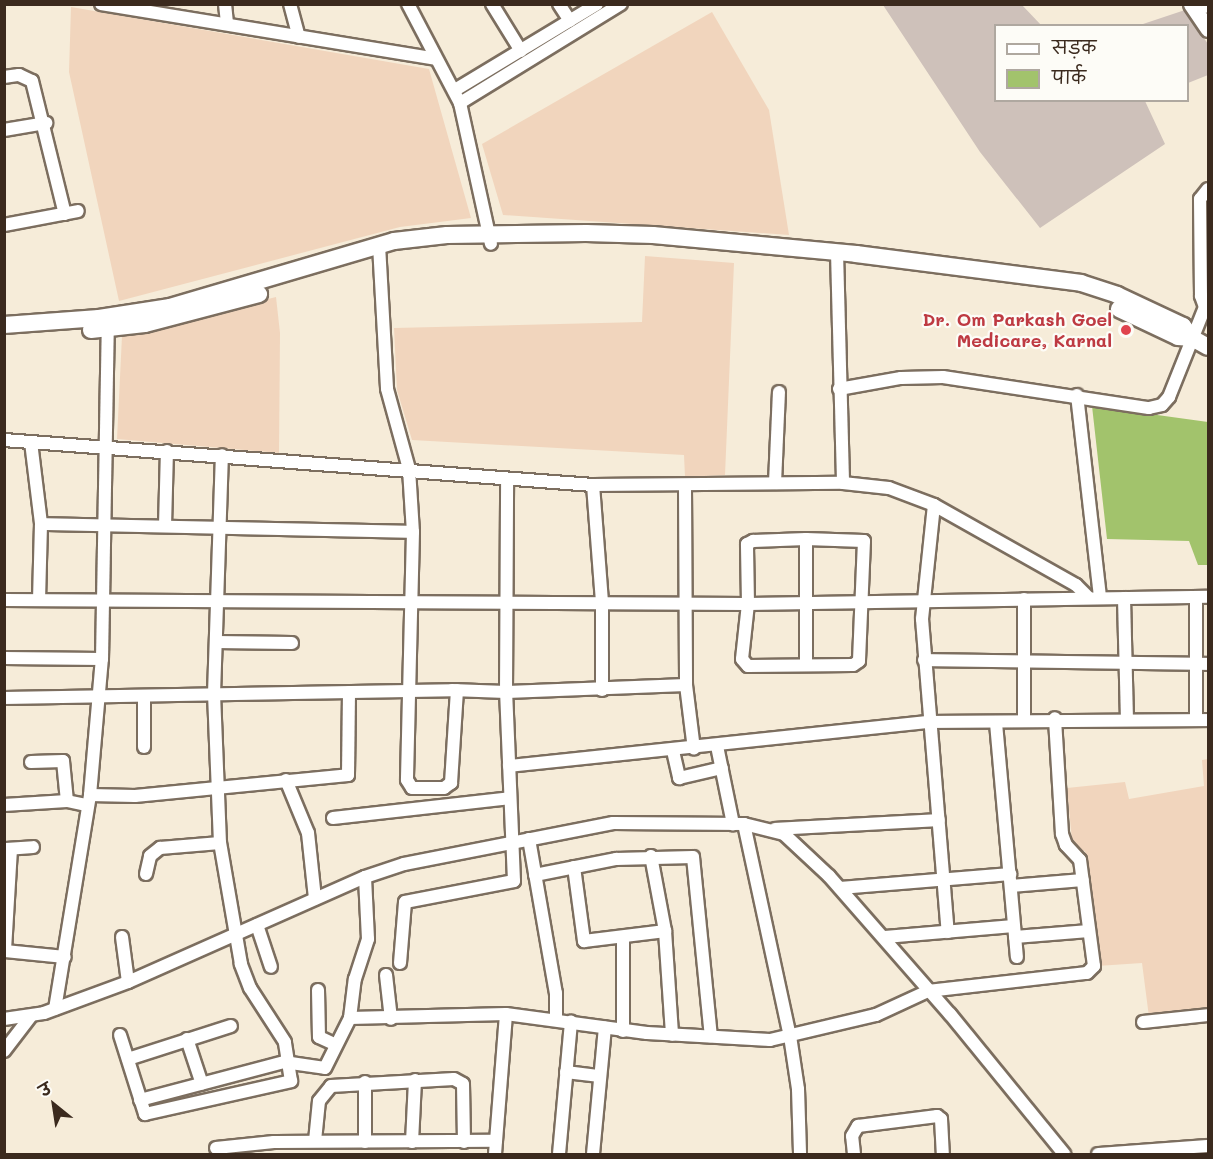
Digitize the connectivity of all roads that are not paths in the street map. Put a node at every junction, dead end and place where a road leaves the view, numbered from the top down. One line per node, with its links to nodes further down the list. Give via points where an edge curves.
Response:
1 (101, 4): 10 (street)
2 (225, 4): 12 (street)
3 (290, 4): 14 (street)
4 (408, 4): 16 (street)
5 (492, 4): 15 (street)
6 (559, 4): 11 (street)
7 (597, 4): 11 (street)
8 (621, 4): 19 (street)
9 (1191, 4): 13 (main road)
10 (167, 10): 12 (street)
11 (570, 21): 15 (street)
12 (227, 23): 14 (street)
13 (1209, 29)
14 (299, 37): 16 (street)
15 (520, 51): 18 (street)
16 (436, 59): 18 (street)
17 (4, 77): 20 (street, via 19,75 32,81)
18 (455, 90): 19 (street)
19 (460, 103): 26 (street)
20 (46, 123): 21 (street); 24 (street)
21 (4, 130)
22 (1209, 189): 32 (street, via 1200,200 1201,296 1205,307)
23 (78, 212): 24 (street)
24 (65, 214): 25 (street)
25 (4, 225)
26 (490, 239): 27 (highway); 28 (highway)
27 (379, 250): 29 (highway, via 224,305 145,324); 42 (street, via 387,390)
28 (838, 257): 32 (highway, via 1074,293 1178,337); 34 (street)
29 (108, 322): 30 (highway); 31 (highway); 39 (street)
30 (4, 325)
31 (4, 335)
32 (1192, 338): 33 (highway); 36 (street, via 1169,397 1162,405 1149,408)
33 (1209, 347)
34 (839, 388): 36 (street, via 924,376); 45 (street)
35 (779, 392): 44 (street)
36 (1077, 395): 55 (street)
37 (4, 440): 38 (street)
38 (31, 442): 39 (street); 49 (street)
39 (108, 447): 40 (street); 50 (street)
40 (167, 451): 41 (street); 51 (street)
41 (222, 455): 42 (street); 52 (street)
42 (409, 469): 43 (street); 53 (street)
43 (507, 480): 46 (street); 64 (street)
44 (776, 483): 45 (street); 47 (street)
45 (843, 483): 48 (street, via 889,488)
46 (593, 485): 47 (street); 66 (street)
47 (685, 488): 67 (street)
48 (934, 505): 55 (street); 65 (street)
49 (41, 524): 50 (street); 58 (street)
50 (106, 525): 51 (street); 62 (street)
51 (165, 526): 52 (street)
52 (222, 528): 53 (street); 59 (street)
53 (413, 532): 63 (street)
54 (806, 539): 68 (street); 69 (street, via 863,541); 70 (street, via 749,542)
55 (1094, 598): 56 (street); 60 (street)
56 (1124, 598): 57 (street); 76 (street)
57 (1202, 598): 78 (street)
58 (39, 599): 61 (street); 62 (street)
59 (218, 599): 62 (street); 63 (street); 71 (street)
60 (1024, 599): 65 (street); 77 (street)
61 (4, 600)
62 (105, 600): 74 (street)
63 (412, 600): 64 (street); 84 (street)
64 (508, 601): 66 (street); 85 (street)
65 (923, 601): 69 (street); 75 (street)
66 (602, 602): 67 (street); 83 (street)
67 (688, 602): 70 (street); 81 (street)
68 (807, 603): 69 (street); 70 (street); 80 (street)
69 (864, 603): 80 (street, via 858,662)
70 (748, 604): 80 (street, via 742,659 745,665)
71 (216, 642): 72 (street); 87 (street)
72 (292, 643)
73 (4, 658): 74 (street)
74 (102, 659): 88 (street)
75 (924, 660): 77 (street); 95 (street)
76 (1125, 663): 77 (street); 78 (street); 92 (street)
77 (1024, 664): 94 (street)
78 (1195, 664): 79 (street); 93 (street)
79 (1209, 664)
80 (806, 665)
81 (687, 685): 83 (street); 99 (street)
82 (457, 690): 84 (street); 84 (street, via 451,783 444,788 412,788 407,783); 85 (street)
83 (602, 690): 85 (street)
84 (410, 691): 86 (street)
85 (506, 692): 102 (street)
86 (349, 693): 87 (street); 104 (street, via 349,774)
87 (214, 694): 89 (street); 105 (street)
88 (99, 695): 89 (street); 90 (street); 107 (street)
89 (144, 696): 98 (street)
90 (4, 698)
91 (1055, 718): 92 (street); 94 (street); 126 (street, via 1062,834 1066,845 1079,856)
92 (1127, 720): 93 (street)
93 (1202, 720)
94 (1024, 721): 96 (street)
95 (931, 722): 96 (street); 97 (street); 111 (street)
96 (996, 723): 125 (street)
97 (717, 746): 99 (street); 103 (street)
98 (144, 747)
99 (694, 749): 100 (street)
100 (672, 751): 102 (street); 103 (street, via 679,778)
101 (32, 762): 108 (street, via 63,761)
102 (509, 766): 106 (street)
103 (722, 768): 112 (street)
104 (286, 780): 105 (street); 128 (street, via 308,833)
105 (215, 788): 107 (street); 116 (street)
106 (510, 798): 110 (street); 115 (street)
107 (88, 800): 108 (street); 138 (street)
108 (67, 801): 109 (street)
109 (4, 805)
110 (333, 818)
111 (939, 820): 113 (street); 124 (street)
112 (739, 824): 113 (street); 114 (street, via 614,823); 162 (street)
113 (774, 829): 127 (street, via 794,841)
114 (529, 839): 115 (street); 122 (street)
115 (513, 841): 123 (street, via 404,864); 140 (street, via 513,884 405,902)
116 (220, 843): 121 (street, via 160,848 150,856); 134 (street)
117 (33, 847): 118 (street)
118 (8, 849): 138 (street, via 4,951)
119 (651, 856): 120 (street); 130 (street); 161 (street, via 690,856 694,860)
120 (574, 867): 122 (street); 137 (street, via 583,940)
121 (146, 874)
122 (536, 875): 153 (street, via 556,993)
123 (365, 877): 128 (street); 150 (street, via 368,939 355,979)
124 (943, 879): 125 (street); 127 (street); 132 (street)
125 (1010, 880): 126 (street); 133 (street)
126 (1083, 880): 131 (street)
127 (840, 888): 136 (street)
128 (315, 899): 129 (street)
129 (257, 924): 134 (street); 141 (street)
130 (665, 931): 137 (street); 160 (street)
131 (1089, 931): 133 (street); 145 (street, via 1094,966 1087,973)
132 (948, 932): 133 (street); 136 (street)
133 (1015, 932): 139 (street)
134 (233, 934): 143 (street); 167 (street, via 246,980 282,1036)
135 (122, 937): 143 (street)
136 (885, 937): 145 (street)
137 (623, 938): 158 (street)
138 (65, 957): 146 (street)
139 (1017, 957)
140 (400, 963)
141 (271, 967)
142 (386, 975): 152 (street)
143 (128, 982): 146 (street)
144 (318, 990): 164 (street, via 319,1038)
145 (928, 991): 162 (street, via 883,1013); 187 (street)
146 (55, 1009): 149 (street)
147 (506, 1014): 152 (street); 153 (street); 174 (street)
148 (1209, 1015): 155 (street)
149 (31, 1016): 151 (street); 165 (street)
150 (350, 1018): 152 (street); 164 (street)
151 (4, 1019)
152 (391, 1019)
153 (556, 1019): 154 (street)
154 (571, 1022): 157 (street); 168 (street)
155 (1143, 1022)
156 (231, 1026): 163 (street)
157 (605, 1028): 158 (street); 169 (street)
158 (623, 1030): 160 (street)
159 (120, 1035): 166 (street)
160 (672, 1035): 161 (street)
161 (711, 1035): 162 (street, via 770,1040)
162 (790, 1036): 184 (street, via 798,1089)
163 (187, 1039): 166 (street); 172 (street)
164 (334, 1044): 167 (street, via 324,1069)
165 (4, 1051)
166 (128, 1059): 173 (street)
167 (291, 1061): 172 (street); 173 (street, via 291,1081 285,1085 151,1114 143,1113)
168 (567, 1072): 169 (street); 182 (street)
169 (600, 1076): 183 (street)
170 (415, 1080): 171 (street); 177 (street); 178 (street, via 462,1082)
171 (365, 1082): 175 (street, via 326,1089 317,1108); 176 (street)
172 (202, 1084): 173 (street)
173 (140, 1100)
174 (496, 1141): 178 (street); 181 (street)
175 (315, 1142): 176 (street); 180 (street)
176 (365, 1142): 177 (street)
177 (412, 1142): 178 (street)
178 (464, 1142)
179 (1209, 1146): 188 (street)
180 (216, 1148)
181 (495, 1155)
182 (559, 1155)
183 (593, 1155)
184 (800, 1155)
185 (854, 1155): 186 (street, via 852,1136 858,1126 937,1116 941,1119)
186 (944, 1155)
187 (1064, 1155)
188 (1098, 1155)

